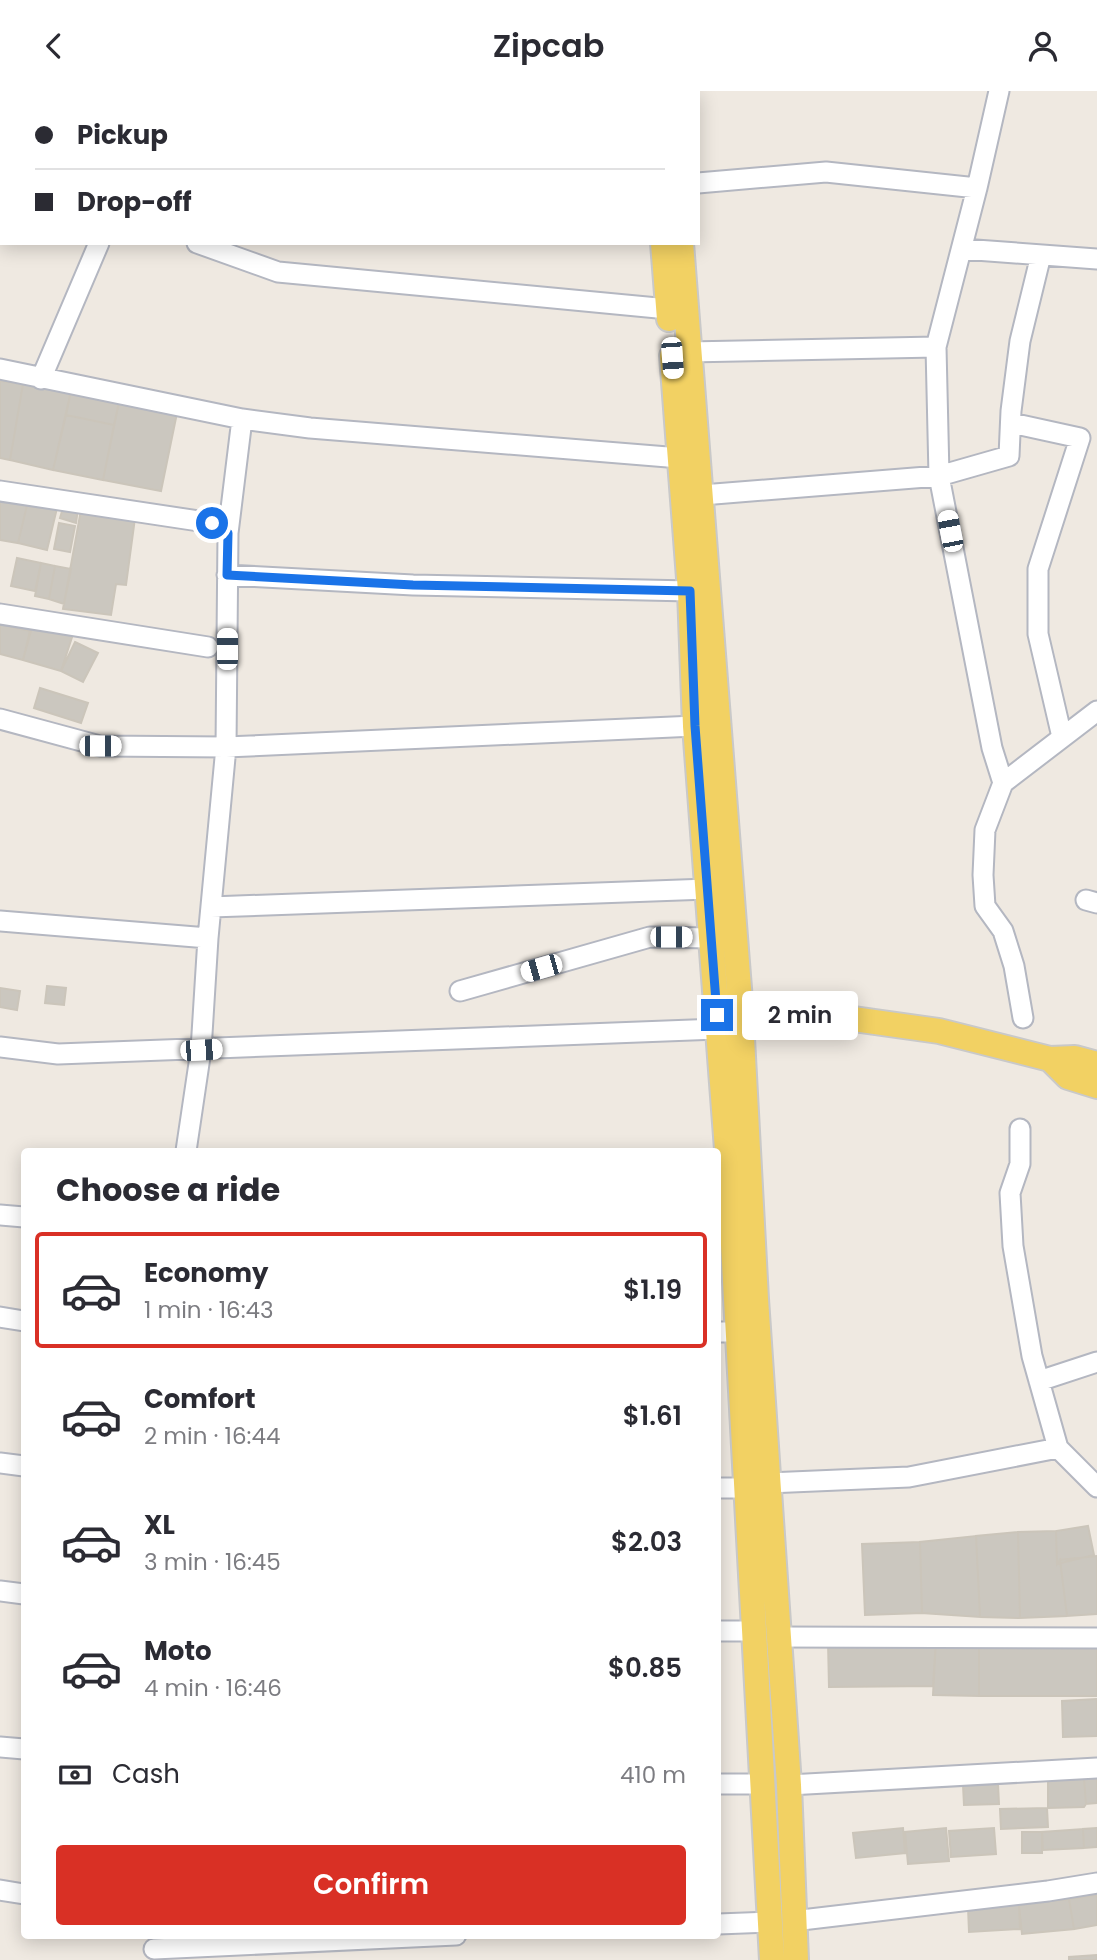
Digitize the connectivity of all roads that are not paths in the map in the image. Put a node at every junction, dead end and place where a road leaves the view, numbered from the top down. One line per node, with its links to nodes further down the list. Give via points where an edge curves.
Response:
1 (999, 91): 3 (street)
2 (700, 183): 3 (street, via 825,172)
3 (977, 188): 8 (street)
4 (98, 245): 15 (street)
5 (204, 245): 11 (street, via 278,272)
6 (663, 245): 11 (main road)
7 (681, 245): 13 (main road)
8 (962, 249): 9 (street); 12 (street)
9 (1041, 255): 10 (street); 17 (street, via 1020,341)
10 (1097, 259)
11 (668, 309): 18 (main road)
12 (936, 347): 13 (street); 19 (street)
13 (688, 352): 21 (main road)
14 (0, 369): 15 (street)
15 (41, 379): 16 (street)
16 (242, 419): 18 (street); 22 (street)
17 (1011, 423): 19 (street, via 1009,456); 30 (street, via 1080,438 1038,569 1038,633)
18 (680, 458): 24 (main road)
19 (939, 476): 21 (street); 32 (street, via 992,748)
20 (0, 491): 22 (street, via 212,523)
21 (702, 495): 39 (main road)
22 (228, 533): 23 (street)
23 (227, 575): 24 (street, via 413,585); 31 (street)
24 (690, 591): 29 (main road)
25 (0, 614): 26 (street)
26 (208, 647)
27 (1097, 711): 30 (street)
28 (0, 719): 31 (street, via 100,746)
29 (695, 726): 31 (street); 33 (main road)
30 (1062, 737): 32 (street)
31 (226, 747): 34 (street)
32 (1003, 783): 40 (street, via 985,831 985,906 1003,931)
33 (708, 890): 34 (street); 37 (main road)
34 (211, 907): 36 (street)
35 (0, 921): 36 (street)
36 (208, 938): 43 (street)
37 (711, 938): 38 (street, via 650,937); 39 (main road)
38 (460, 991)
39 (728, 1001): 41 (main road); 44 (main road, via 939,1031); 52 (main road)
40 (1023, 1018)
41 (718, 1029): 43 (street); 49 (main road)
42 (0, 1047): 43 (street, via 58,1054)
43 (201, 1050): 48 (street)
44 (1050, 1059): 45 (main road, via 1075,1058); 46 (main road, via 1068,1077)
45 (1097, 1064)
46 (1097, 1086)
47 (1020, 1129): 57 (street, via 1020,1164 1010,1193 1013,1246)
48 (186, 1148)
49 (724, 1190): 52 (main road)
50 (0, 1215): 51 (street)
51 (21, 1217)
52 (746, 1300): 55 (main road); 61 (main road)
53 (0, 1317): 54 (street)
54 (21, 1320)
55 (727, 1332): 61 (main road)
56 (1097, 1361): 57 (street)
57 (1039, 1381): 58 (street)
58 (1058, 1448): 61 (street, via 909,1476); 63 (street)
59 (0, 1462): 60 (street)
60 (21, 1466)
61 (757, 1486): 62 (street); 67 (main road); 68 (main road)
62 (721, 1487)
63 (1097, 1487)
64 (0, 1591): 65 (street)
65 (21, 1594)
66 (721, 1631): 67 (street)
67 (753, 1631): 74 (main road)
68 (778, 1637): 69 (street); 75 (main road)
69 (1097, 1637)
70 (0, 1747): 71 (street)
71 (21, 1749)
72 (1097, 1768): 75 (street)
73 (721, 1784): 74 (street)
74 (763, 1784): 79 (main road)
75 (789, 1785): 79 (main road)
76 (1097, 1884): 79 (street)
77 (0, 1890): 78 (street)
78 (21, 1894)
79 (782, 1921): 80 (street); 83 (main road); 84 (main road)
80 (721, 1924)
81 (363, 1939): 82 (street)
82 (154, 1948)
83 (772, 1960)
84 (796, 1960)

